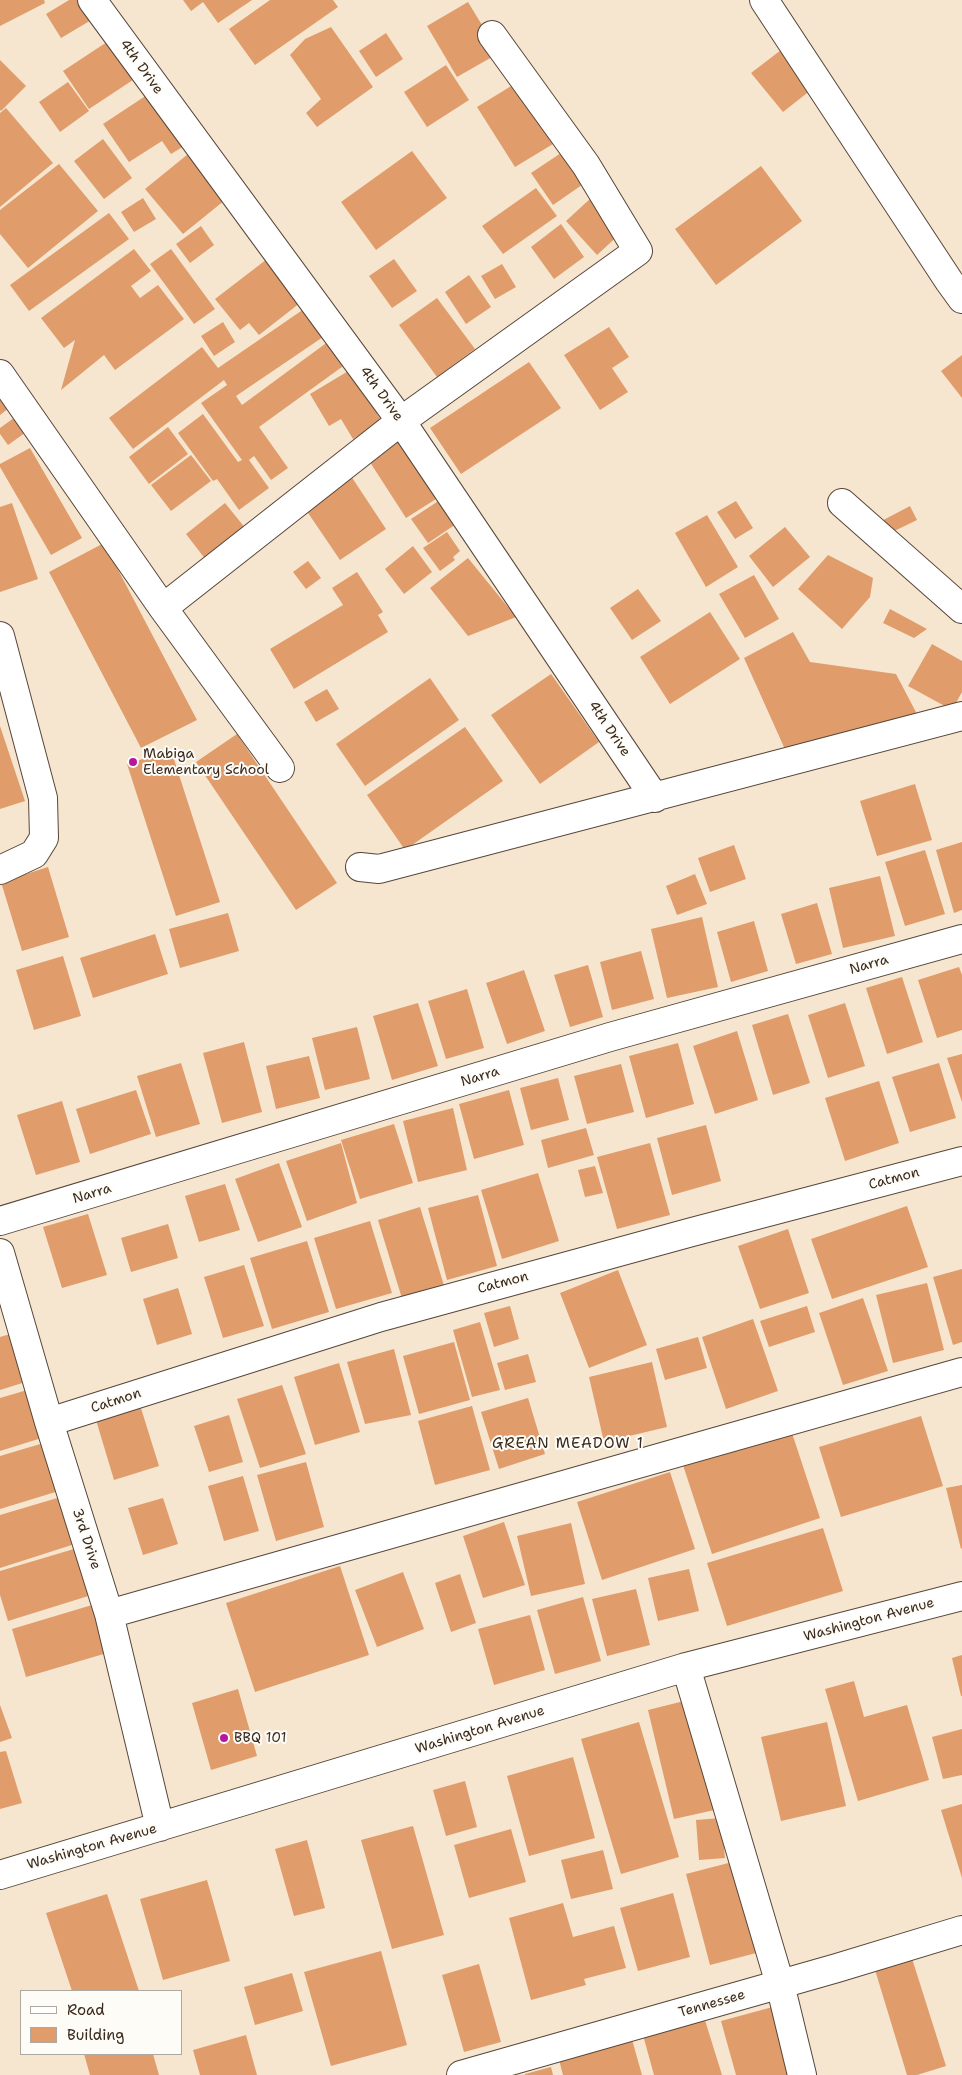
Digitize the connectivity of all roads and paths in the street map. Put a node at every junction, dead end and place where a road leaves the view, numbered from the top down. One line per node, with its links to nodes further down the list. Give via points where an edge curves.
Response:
1 (92, 0): 6 (street, 4th Drive)
2 (764, 0): 4 (street)
3 (492, 35): 6 (street, via 586,165 638,251)
4 (962, 299)
5 (0, 374): 8 (street)
6 (401, 421): 8 (street); 13 (street, 4th Drive)
7 (842, 503): 9 (street)
8 (163, 608): 12 (street)
9 (962, 609)
10 (0, 636): 15 (street, via 43,798 44,838 34,854)
11 (962, 716): 13 (street)
12 (280, 768)
13 (655, 798): 14 (street, via 379,869)
14 (360, 867)
15 (0, 870)
16 (962, 940): 18 (street, Narra, via 610,1037)
17 (962, 1161): 21 (street, Catmon, via 381,1316)
18 (0, 1221)
19 (0, 1253): 21 (street, 3rd Drive)
20 (962, 1372): 23 (street)
21 (49, 1422): 23 (street, 3rd Drive)
22 (962, 1596): 24 (street, Washington Avenue)
23 (110, 1614): 25 (street, 3rd Drive)
24 (686, 1667): 25 (street, Washington Avenue); 28 (street)
25 (160, 1827): 26 (street, Washington Avenue)
26 (0, 1875)
27 (962, 1930): 28 (street, Tennessee)
28 (780, 1984): 29 (street, Tennessee); 30 (street)
29 (461, 2075)
30 (802, 2075)

